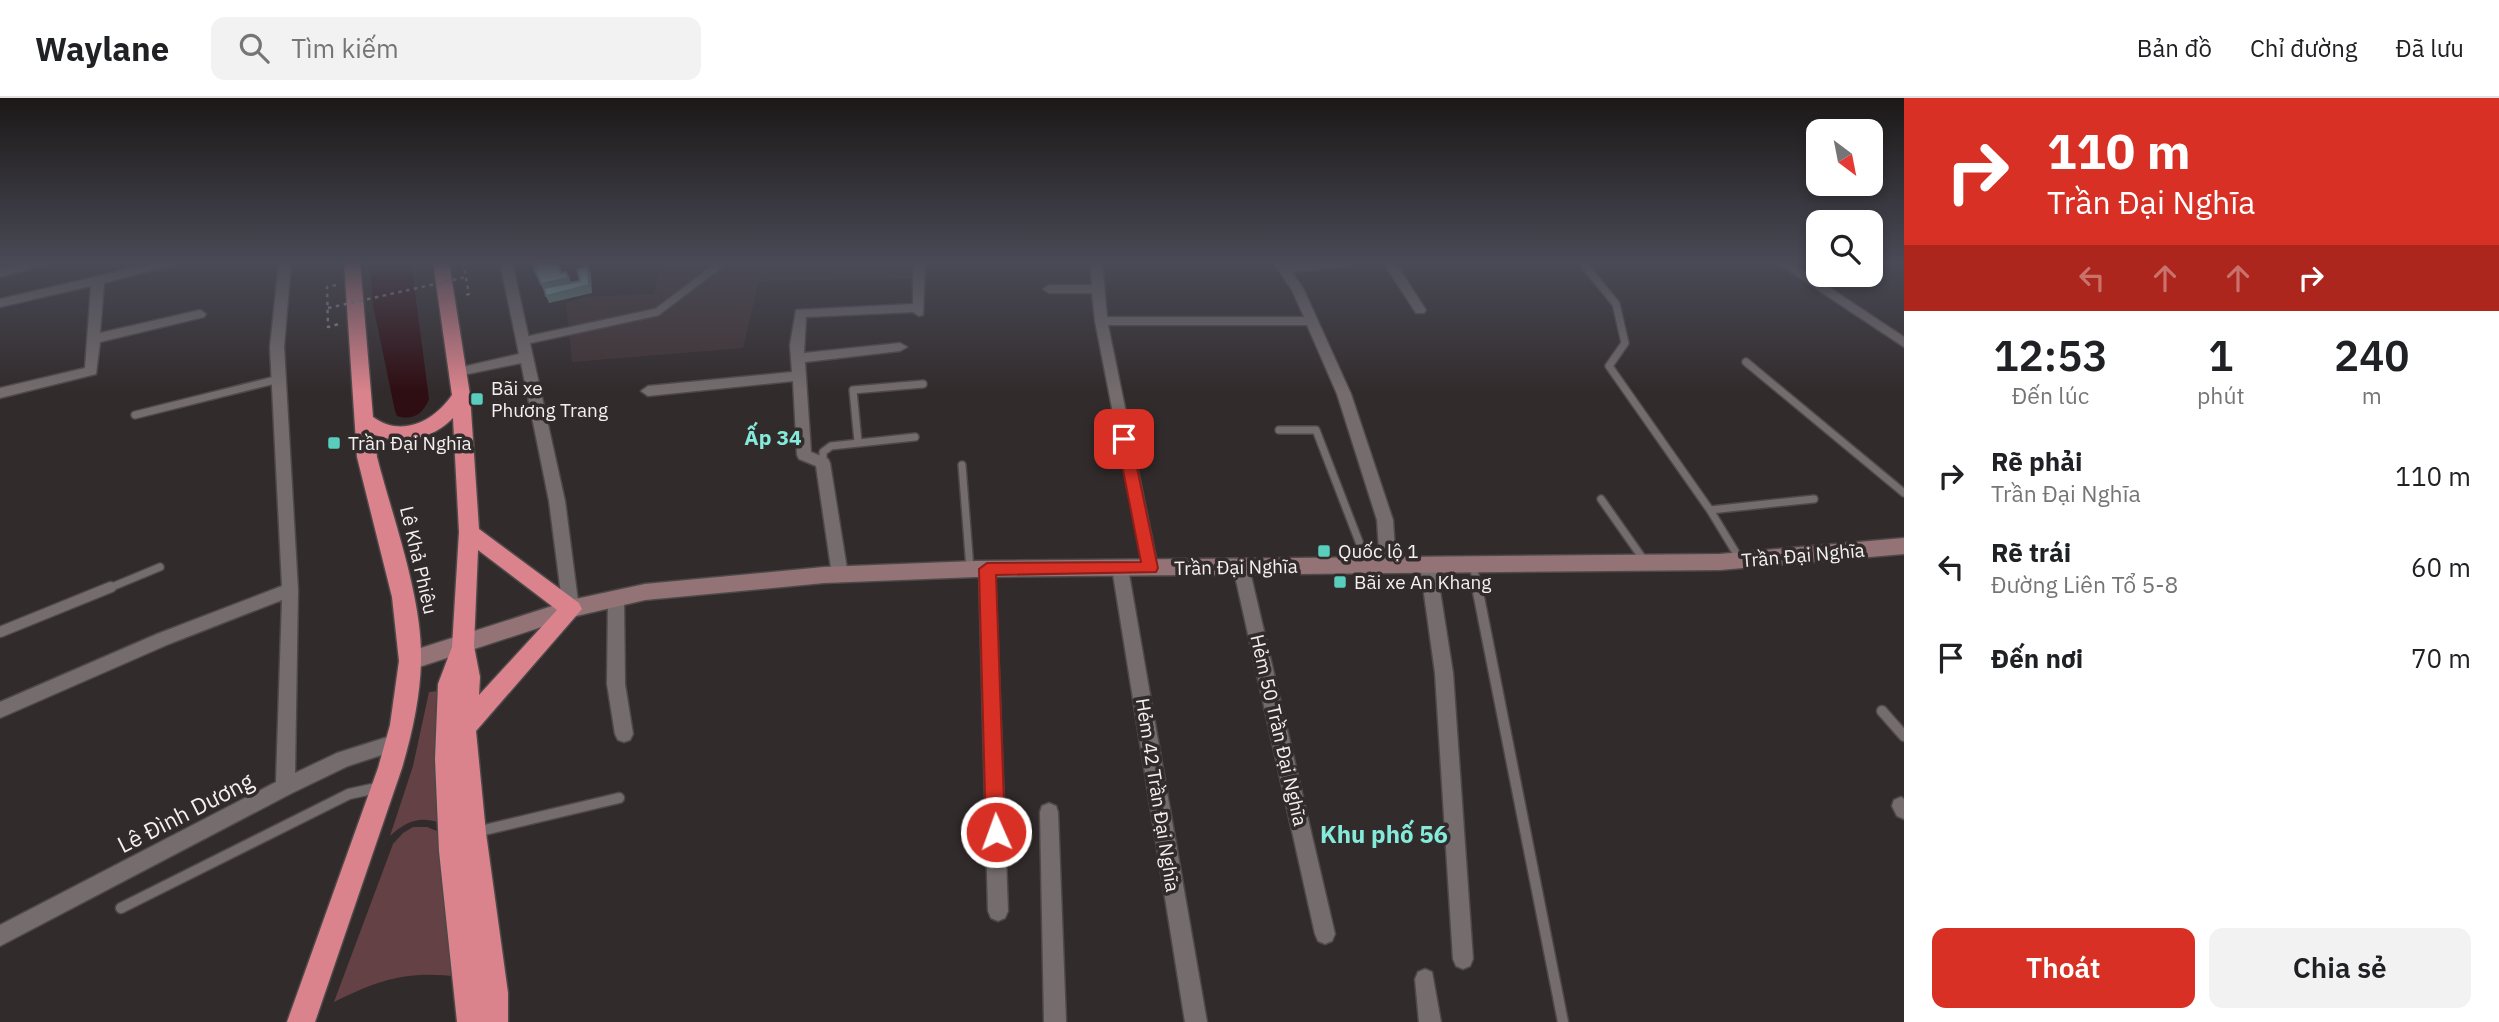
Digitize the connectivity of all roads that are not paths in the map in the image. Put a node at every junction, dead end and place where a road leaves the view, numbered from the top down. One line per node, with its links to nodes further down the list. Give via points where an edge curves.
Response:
1 (96, 305): 17 (street)
2 (281, 305): 26 (street)
3 (354, 305): 32 (highway, Lê Khả Phiêu)
4 (448, 305): 24 (highway, Lê Khả Phiêu)
5 (515, 305): 18 (street)
6 (666, 305): 18 (lane, via 657,312)
7 (919, 305): 22 (street, via 919,310 800,313)
8 (1099, 305): 15 (street)
9 (1304, 305): 16 (street)
10 (1417, 305): 13 (street)
11 (1616, 305): 41 (lane, via 1625,343 1609,366)
12 (1847, 305): 19 (street)
13 (1420, 310)
14 (200, 314): 17 (street)
15 (1101, 321): 16 (street); 52 (street)
16 (1311, 321): 46 (street, via 1343,394 1385,520)
17 (94, 339): 29 (street, via 91,371)
18 (523, 341): 21 (street)
19 (1904, 343)
20 (901, 347): 22 (street)
21 (527, 357): 24 (street); 57 (street, via 557,501)
22 (798, 358): 25 (street)
23 (1746, 362): 38 (lane)
24 (458, 372): 30 (highway, Lê Khả Phiêu)
25 (799, 376): 28 (street); 36 (street, via 804,455)
26 (279, 379): 31 (lane); 55 (street)
27 (923, 384): 35 (lane, via 853,390)
28 (648, 391)
29 (0, 393)
30 (461, 395): 32 (highway, via 446,415 416,432 382,433); 42 (highway, Lê Khả Phiêu)
31 (135, 415)
32 (363, 419): 60 (highway, Lê Khả Phiêu, via 368,464 403,597)
33 (1279, 430): 46 (lane, via 1316,430)
34 (915, 438): 35 (lane)
35 (858, 442): 36 (lane, via 828,447)
36 (823, 463): 54 (street)
37 (961, 465): 53 (lane)
38 (1904, 493)
39 (1601, 499): 45 (lane)
40 (1814, 499): 41 (lane)
41 (1710, 510): 44 (lane)
42 (469, 532): 57 (highway); 59 (highway, Lê Khả Phiêu)
43 (1904, 545): 44 (main road, Trần Đại Nghĩa)
44 (1741, 561): 45 (main road, Trần Đại Nghĩa)
45 (1646, 563): 48 (main road, Trần Đại Nghĩa)
46 (1378, 565): 47 (main road, Trần Đại Nghĩa); 50 (main road, Trần Đại Nghĩa)
47 (1428, 565): 48 (main road, Trần Đại Nghĩa); 76 (street, via 1444,673)
48 (1473, 565): 84 (lane)
49 (160, 567): 58 (lane)
50 (1241, 567): 52 (main road, Trần Đại Nghĩa); 74 (street, Hẻm 50 Trần Đại Nghĩa)
51 (1121, 568): 52 (main road, Trần Đại Nghĩa); 53 (main road, Trần Đại Nghĩa); 82 (street, Hẻm 42 Trần Đại Nghĩa)
52 (1150, 568)
53 (979, 569): 54 (main road, Trần Đại Nghĩa); 73 (street)
54 (840, 575): 56 (main road, Trần Đại Nghĩa)
55 (290, 590): 61 (street); 68 (street)
56 (616, 599): 57 (main road, Trần Đại Nghĩa); 64 (street, via 616,684)
57 (571, 609): 59 (main road, Trần Đại Nghĩa); 63 (highway)
58 (0, 632)
59 (463, 646): 60 (main road, Trần Đại Nghĩa); 63 (highway, Lê Khả Phiêu, via 469,677); 79 (highway, Lê Khả Phiêu, via 450,684 447,760)
60 (410, 661): 66 (highway, Lê Khả Phiêu)
61 (0, 710)
62 (1882, 711): 65 (lane)
63 (464, 728): 71 (highway, Lê Khả Phiêu)
64 (624, 734)
65 (1904, 736)
66 (397, 742): 67 (highway, Lê Khả Phiêu); 68 (street, Lê Đình Dương, via 343,759)
67 (383, 787): 72 (lane, via 349,794); 78 (highway, Lê Khả Phiêu)
68 (285, 788): 75 (street, Lê Đình Dương)
69 (619, 797): 71 (lane)
70 (1049, 812): 81 (street)
71 (473, 833): 80 (highway, Lê Khả Phiêu)
72 (121, 908)
73 (998, 911)
74 (1325, 934)
75 (0, 936)
76 (1463, 959)
77 (1425, 979): 83 (street)
78 (301, 1022)
79 (471, 1022)
80 (494, 1022)
81 (1055, 1022)
82 (1196, 1022)
83 (1430, 1022)
84 (1563, 1022)

